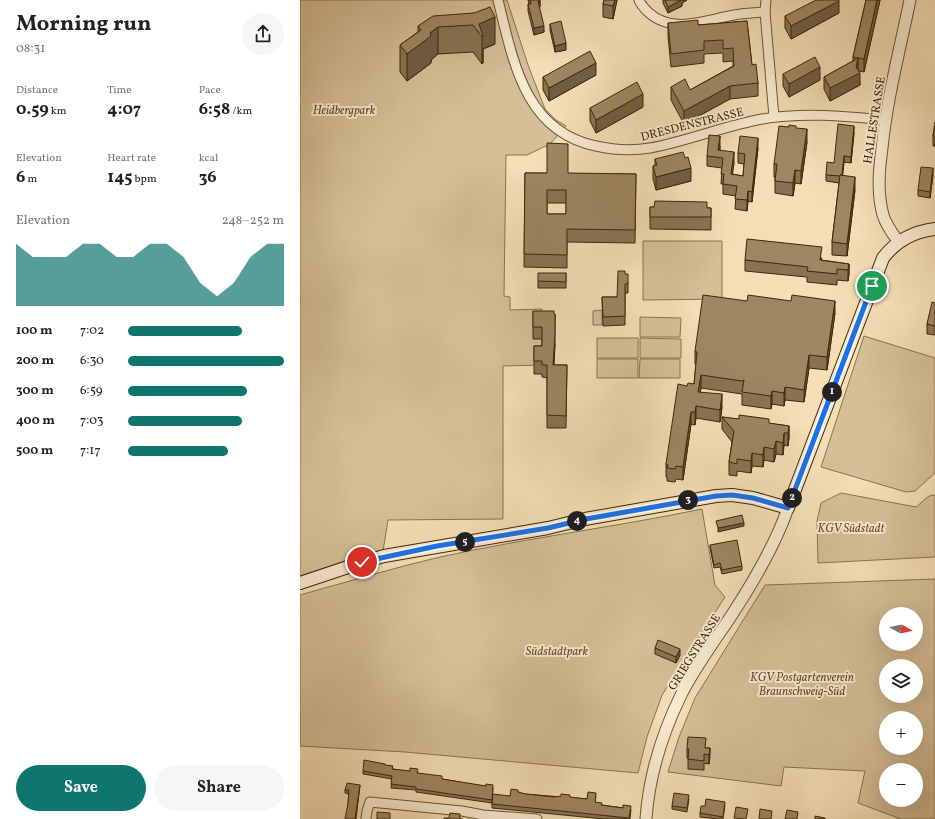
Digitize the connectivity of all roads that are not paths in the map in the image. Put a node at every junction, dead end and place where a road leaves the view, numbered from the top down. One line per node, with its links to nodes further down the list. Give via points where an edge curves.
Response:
1 (498, 0): 6 (street, DRESDENSTRASSE, via 515,65 527,94 548,122 575,140 607,148 640,150 723,128)
2 (639, 0): 5 (street, via 641,6 654,17 666,23 680,25)
3 (766, 0): 5 (street)
4 (910, 0): 7 (street, HALLESTRASSE)
5 (765, 12): 6 (street)
6 (774, 118): 7 (street, DRESDENSTRASSE, via 825,115)
7 (885, 120): 9 (street, HALLESTRASSE, via 879,178 880,200 886,223)
8 (935, 229): 9 (main road, via 911,234)
9 (898, 241): 10 (main road, via 882,258)
10 (788, 508): 11 (main road, via 737,496 696,498 548,528 384,556); 15 (street, GRIEGSTRASSE, via 755,579 682,694 662,739 651,777)
11 (300, 583)
12 (470, 816): 13 (street, via 370,802); 14 (street)
13 (366, 819)
14 (537, 819)
15 (646, 819)

